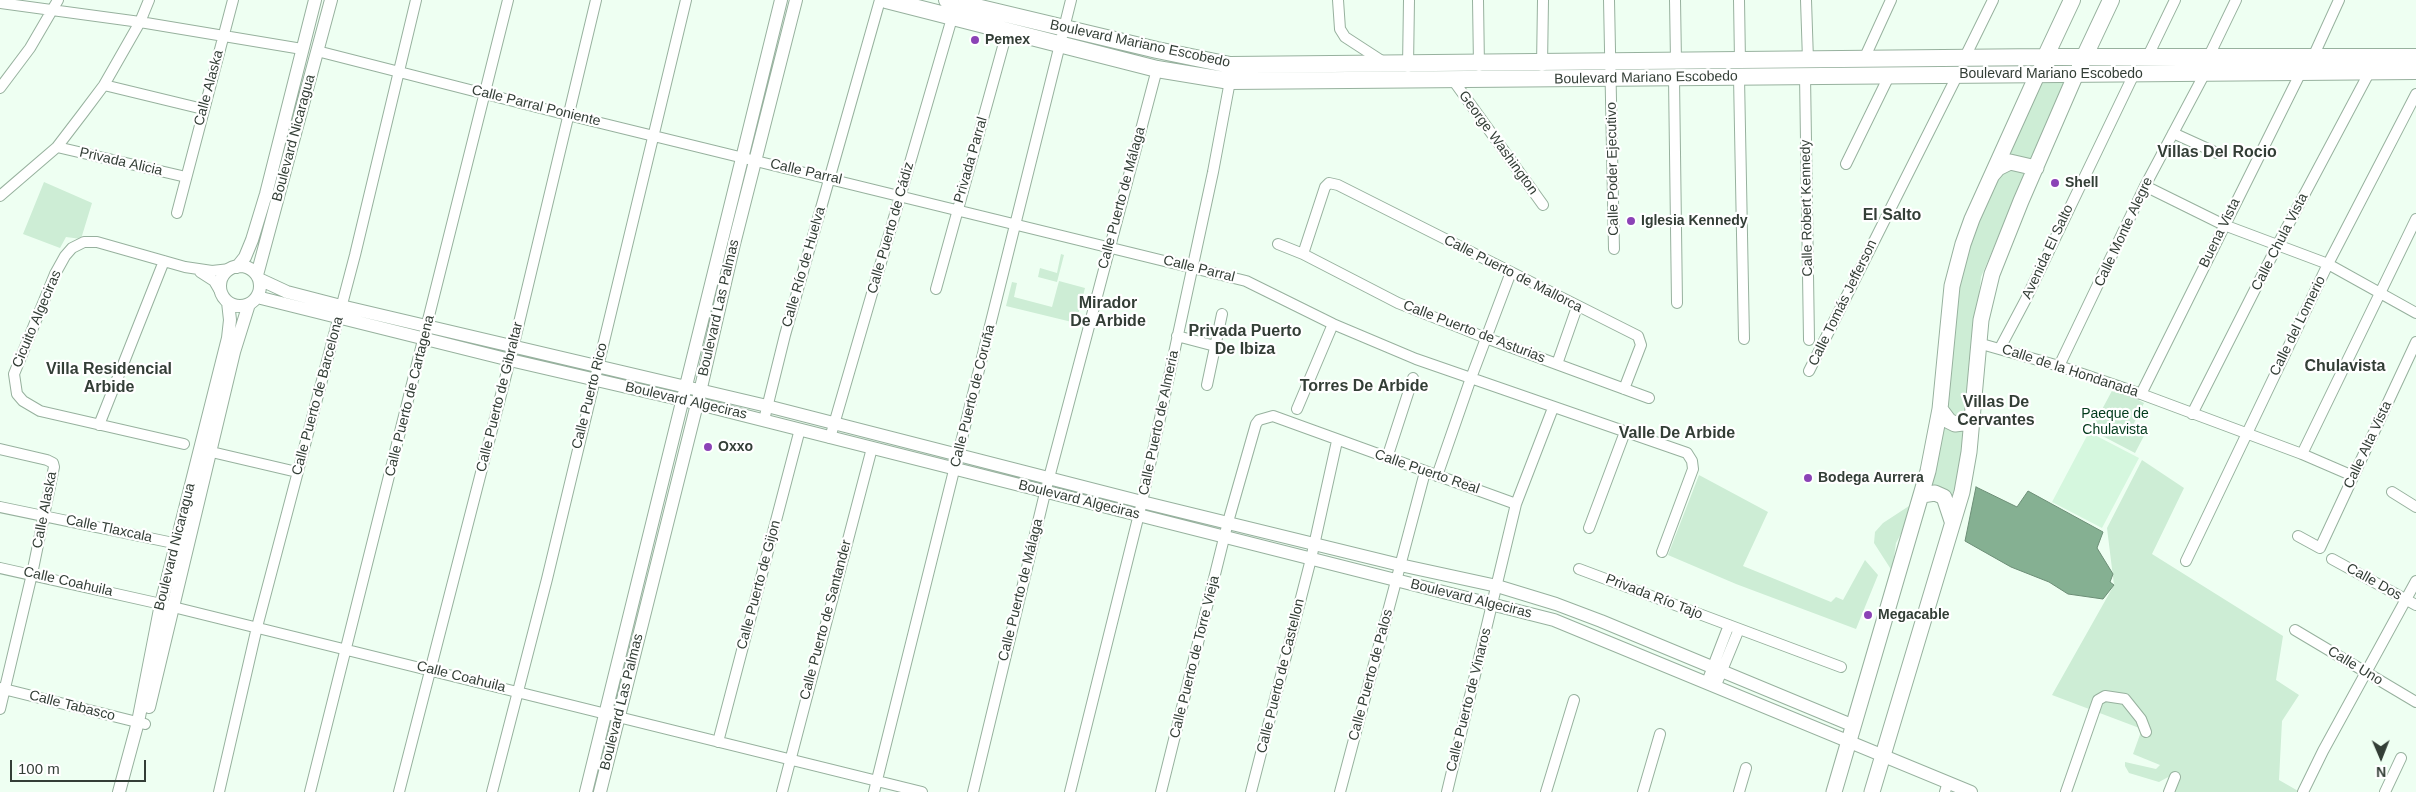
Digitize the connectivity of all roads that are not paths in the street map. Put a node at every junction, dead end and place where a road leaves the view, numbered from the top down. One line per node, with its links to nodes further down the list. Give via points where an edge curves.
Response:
1 (58, 0): 32 (street)
2 (149, 0): 34 (street)
3 (233, 0): 37 (street, Calle Alaska)
4 (316, 0): 39 (street, Boulevard Nicaragua)
5 (331, 0): 40 (street, Boulevard Nicaragua)
6 (416, 0): 59 (street, Calle Puerto de Barcelona)
7 (508, 0): 75 (street, Calle Puerto de Cartagena)
8 (596, 0): 78 (street, Calle Puerto de Gibraltar)
9 (686, 0): 80 (street, Calle Puerto Rico)
10 (781, 0): 83 (street, Boulevard Las Palmas)
11 (796, 0): 83 (street, Boulevard Las Palmas)
12 (880, 0): 87 (street, Calle Río de Huelva)
13 (886, 0): 33 (main road, Boulevard Mariano Escobedo)
14 (1071, 0): 35 (street, Calle Puerto de Coruña)
15 (1338, 0): 52 (street, via 1340,29 1346,37)
16 (1409, 0): 50 (street)
17 (1478, 0): 60 (street)
18 (1543, 0): 51 (street)
19 (1609, 0): 49 (street, Calle Poder Ejecutivo)
20 (1675, 0): 48 (street)
21 (1739, 0): 56 (street)
22 (1806, 0): 54 (street, Calle Robert Kennedy)
23 (1891, 0): 46 (street)
24 (1993, 0): 47 (street)
25 (2072, 0): 41 (main road)
26 (2111, 0): 44 (main road)
27 (2175, 0): 45 (street)
28 (2236, 0): 53 (street, Calle Monte Alegre)
29 (2339, 0): 42 (street)
30 (957, 1): 35 (main road, Boulevard Mariano Escobedo)
31 (0, 3): 32 (street)
32 (53, 10): 34 (street); 74 (street)
33 (952, 18): 36 (main road, Boulevard Mariano Escobedo); 91 (street, Calle Puerto de Cádiz)
34 (140, 22): 37 (street); 73 (street)
35 (1064, 28): 38 (street, Calle Puerto de Coruña); 52 (main road, Boulevard Mariano Escobedo, via 1209,62 1245,65)
36 (1007, 32): 38 (main road, Boulevard Mariano Escobedo); 93 (street, Privada Parral)
37 (224, 35): 39 (street); 77 (street, Calle Alaska)
38 (1060, 45): 55 (main road, Boulevard Mariano Escobedo); 96 (street, Calle Puerto de Coruña)
39 (302, 49): 107 (street, Boulevard Nicaragua, via 250,246)
40 (317, 51): 59 (street, Calle Parral Poniente); 109 (street, Boulevard Nicaragua)
41 (2045, 57): 44 (main road, Boulevard Mariano Escobedo); 47 (main road, Boulevard Mariano Escobedo); 62 (main road)
42 (2313, 57): 43 (main road, Boulevard Mariano Escobedo); 53 (main road, Boulevard Mariano Escobedo)
43 (2416, 57)
44 (2084, 58): 45 (main road, Boulevard Mariano Escobedo); 65 (main road)
45 (2147, 58): 53 (main road, Boulevard Mariano Escobedo)
46 (1864, 59): 47 (main road, Boulevard Mariano Escobedo); 54 (main road, Boulevard Mariano Escobedo)
47 (1964, 59)
48 (1676, 61): 49 (main road, Boulevard Mariano Escobedo); 56 (main road, Boulevard Mariano Escobedo)
49 (1610, 62): 51 (main road, Boulevard Mariano Escobedo); 68 (street, Calle Poder Ejecutivo)
50 (1408, 63): 52 (main road, Boulevard Mariano Escobedo); 60 (main road, Boulevard Mariano Escobedo); 69 (street)
51 (1542, 63): 60 (main road, Boulevard Mariano Escobedo); 71 (street)
52 (1386, 64): 69 (street)
53 (2206, 66): 61 (main road, Boulevard Mariano Escobedo); 66 (main road, Boulevard Mariano Escobedo); 79 (street, Calle Monte Alegre)
54 (1806, 67): 56 (main road, Boulevard Mariano Escobedo); 63 (main road, Boulevard Mariano Escobedo); 124 (street, Calle Robert Kennedy)
55 (1157, 69): 72 (main road, Boulevard Mariano Escobedo); 100 (street, Calle Puerto de Málaga)
56 (1740, 69): 67 (main road, Boulevard Mariano Escobedo); 123 (street)
57 (2370, 71): 58 (main road, Boulevard Mariano Escobedo); 61 (main road, Boulevard Mariano Escobedo); 99 (street, Calle Chula Vista)
58 (2416, 71)
59 (398, 72): 75 (street, Calle Parral Poniente); 116 (street, Calle Puerto de Barcelona)
60 (1479, 72): 70 (main road, Boulevard Mariano Escobedo); 71 (main road, Boulevard Mariano Escobedo)
61 (2301, 72): 97 (street, Buena Vista)
62 (2038, 73): 64 (main road, Boulevard Mariano Escobedo); 65 (main road, Boulevard Mariano Escobedo); 88 (main road)
63 (1890, 74): 64 (main road, Boulevard Mariano Escobedo); 84 (street)
64 (1958, 74): 133 (street, Calle Tomás Jefferson)
65 (2076, 74): 66 (main road, Boulevard Mariano Escobedo); 85 (main road)
66 (2134, 74): 128 (street, Avenida El Salto)
67 (1674, 78): 68 (main road, Boulevard Mariano Escobedo); 114 (street)
68 (1611, 79): 71 (main road, Boulevard Mariano Escobedo); 101 (street, Calle Poder Ejecutivo)
69 (1404, 80): 70 (main road, Boulevard Mariano Escobedo); 72 (main road, Boulevard Mariano Escobedo)
70 (1453, 80): 92 (street, George Washington)
71 (1542, 80)
72 (1230, 81): 106 (street, Calle Puerto de Almeria)
73 (104, 85): 77 (street); 81 (street)
74 (0, 88)
75 (484, 93): 78 (street, Calle Parral Poniente); 120 (street, Calle Puerto de Cartagena)
76 (2416, 94): 104 (street, Calle del Lomerio)
77 (203, 109): 86 (street, Calle Alaska)
78 (568, 115): 80 (street, Calle Parral Poniente); 129 (street, Calle Puerto de Gibraltar)
79 (2173, 134): 82 (street); 89 (street, Calle Monte Alegre)
80 (653, 135): 83 (street, Calle Parral Poniente); 132 (street, Calle Puerto Rico)
81 (57, 146): 86 (street, Privada Alicia); 90 (street)
82 (2217, 153)
83 (749, 158): 87 (street, Calle Parral); 139 (street, Boulevard Las Palmas); 141 (street, Boulevard Las Palmas)
84 (1846, 164)
85 (2036, 168): 88 (main road, via 2010,162); 126 (main road, via 1992,274)
86 (186, 177): 94 (street, Calle Alaska)
87 (829, 177): 91 (street, Calle Parral); 143 (street, Calle Río de Huelva)
88 (1990, 177): 146 (main road, via 1972,220 1952,286)
89 (2145, 186): 97 (street); 131 (street, Calle Monte Alegre)
90 (0, 196)
91 (899, 196): 93 (street, Calle Parral); 151 (street, Calle Puerto de Cádiz)
92 (1543, 205)
93 (957, 210): 96 (street, Calle Parral); 110 (street, Privada Parral)
94 (177, 213)
95 (2416, 219): 111 (street)
96 (1014, 225): 100 (street, Calle Parral); 163 (street, Calle Puerto de Coruña)
97 (2224, 225): 99 (street); 140 (street, Buena Vista)
98 (1278, 244): 102 (street, Calle Puerto de Asturias)
99 (2278, 246): 104 (street); 147 (street, Calle Chula Vista)
100 (1109, 247): 106 (street, Calle Parral); 170 (street, Calle Puerto de Málaga)
101 (1614, 249)
102 (1303, 254): 108 (street, Calle Puerto de Mallorca, via 1329,183); 122 (street, Calle Puerto de Asturias, via 1398,303)
103 (164, 261): 105 (street, Cicuito Algeciras); 152 (street); 152 (street, Cicuito Algeciras, via 97,242 84,242 72,248 59,264 18,360 14,385 23,401 40,411)
104 (2328, 264): 111 (street); 155 (street, Calle del Lomerio)
105 (185, 267): 107 (street, Cicuito Algeciras, via 212,271); 112 (street, Cicuito Algeciras, via 209,276)
106 (1191, 267): 119 (street, Calle Parral, via 1246,281); 121 (street, Calle Puerto de Almeria)
107 (234, 268): 109 (street, via 246,268); 112 (street, via 221,282)
108 (1512, 272): 115 (street, Calle Puerto de Mallorca); 122 (street)
109 (258, 277): 113 (street, via 260,291); 116 (street, Boulevard Algeciras)
110 (936, 289)
111 (2380, 292): 117 (street); 162 (street)
112 (225, 297): 113 (street, via 238,306); 161 (street, Boulevard Nicaragua, via 230,320 228,338)
113 (253, 301): 116 (street, Boulevard Algeciras); 161 (street, Boulevard Nicaragua, via 236,344)
114 (1677, 303)
115 (1578, 307): 130 (street); 138 (street, Calle Puerto de Mallorca, via 1640,338 1641,345)
116 (340, 312): 120 (street, Boulevard Algeciras); 166 (street, Calle Puerto de Barcelona)
117 (2416, 312)
118 (1222, 314): 127 (street)
119 (1334, 324): 135 (street, Calle Parral); 145 (street)
120 (426, 333): 129 (street, Boulevard Algeciras); 205 (street, Calle Puerto de Cartagena)
121 (1177, 336): 127 (street); 174 (street, Calle Puerto de Almeria)
122 (1486, 338): 130 (street, Calle Puerto de Asturias); 135 (street)
123 (1744, 339)
124 (1809, 340)
125 (2416, 342): 169 (street, Calle Alta Vista)
126 (1978, 343): 128 (street, Calle de la Hondanada); 149 (main road)
127 (1215, 346): 137 (street)
128 (2000, 348): 131 (street, Calle de la Hondanada)
129 (511, 354): 132 (street, Boulevard Algeciras); 136 (street, Boulevard Algeciras); 207 (street, Calle Puerto de Gibraltar)
130 (1557, 364): 138 (street, Calle Puerto de Asturias)
131 (2059, 366): 140 (street, Calle de la Hondanada)
132 (597, 367): 136 (street, Calle Puerto Rico); 139 (street, Boulevard Algeciras)
133 (1809, 371)
134 (1413, 378): 164 (street)
135 (1471, 378): 144 (street, Calle Parral); 168 (street)
136 (594, 380): 139 (street, Boulevard Algeciras); 212 (street, Calle Puerto Rico, via 547,579)
137 (1206, 385)
138 (1624, 389): 142 (street, Calle Puerto de Asturias)
139 (685, 394): 141 (street, Boulevard Algeciras); 216 (street, Boulevard Las Palmas)
140 (2141, 394): 147 (street, Calle de la Hondanada)
141 (698, 397): 143 (street, Boulevard Algeciras); 150 (street, Boulevard Algeciras); 217 (street, Boulevard Las Palmas)
142 (1649, 398)
143 (767, 406): 150 (street, Calle Río de Huelva); 151 (street, Boulevard Algeciras)
144 (1553, 408): 154 (street, Calle Parral); 175 (street, Calle Puerto de Vinaros)
145 (1297, 409)
146 (1940, 409): 149 (main road, via 1955,424); 173 (main road)
147 (2192, 414): 155 (street, Calle de la Hondanada)
148 (1273, 416): 157 (street, Calle Puerto Real); 181 (street, Calle Puerto de Torre Vieja, via 1264,417 1256,424)
149 (1973, 416): 180 (main road, via 1966,475)
150 (764, 420): 153 (street, Boulevard Algeciras)
151 (834, 423): 156 (street, Calle Puerto de Cádiz); 163 (street, Boulevard Algeciras)
152 (99, 425): 158 (street, Cicuito Algeciras)
153 (800, 429): 156 (street, Boulevard Algeciras); 223 (street, Calle Puerto de Gijon)
154 (1625, 432): 182 (street); 187 (street, Calle Parral, via 1687,453 1692,461 1692,469)
155 (2246, 434): 162 (street, Calle de la Hondanada); 190 (street, Calle del Lomerio)
156 (830, 438): 159 (street, Boulevard Algeciras)
157 (1337, 441): 164 (street, Calle Puerto Real); 185 (street, Calle Puerto de Castellon)
158 (184, 444)
159 (872, 448): 165 (street, Boulevard Algeciras); 225 (street, Calle Puerto de Santander)
160 (0, 449): 179 (street, Calle Alaska, via 53,463)
161 (205, 451): 166 (street); 186 (street, Boulevard Nicaragua)
162 (2302, 454): 169 (street, Calle de la Hondanada)
163 (958, 456): 165 (street, Calle Puerto de Coruña); 170 (street, Boulevard Algeciras)
164 (1387, 458): 167 (street, Calle Puerto Real)
165 (955, 470): 172 (street, Boulevard Algeciras); 229 (street, Calle Puerto de Coruña)
166 (298, 472): 202 (street, Calle Puerto de Barcelona)
167 (1425, 472): 168 (street, Calle Puerto Real); 191 (street, Calle Puerto de Palos)
168 (1437, 476): 175 (street, Calle Puerto Real)
169 (2353, 476): 183 (street, Calle Alta Vista, via 2320,548)
170 (1049, 478): 172 (street, Calle Puerto de Málaga); 174 (street, Boulevard Algeciras)
171 (2392, 492): 177 (street)
172 (1045, 493): 178 (street, Boulevard Algeciras); 242 (street, Calle Puerto de Málaga)
173 (1922, 495): 180 (main road, via 1935,493 1944,497); 219 (main road)
174 (1142, 502): 178 (street, Calle Puerto de Almeria); 181 (street, Boulevard Algeciras)
175 (1516, 504): 197 (street, Calle Puerto de Vinaros)
176 (0, 507): 179 (street, Calle Tlaxcala)
177 (2416, 507)
178 (1139, 515): 184 (street, Boulevard Algeciras); 243 (street, Calle Puerto de Almeria)
179 (44, 516): 186 (street, Calle Tlaxcala); 194 (street, Calle Alaska)
180 (1952, 521): 224 (main road)
181 (1228, 522): 184 (street, Calle Puerto de Torre Vieja); 185 (street, Boulevard Algeciras)
182 (1590, 528)
183 (2298, 536)
184 (1225, 537): 188 (street, Boulevard Algeciras); 244 (street, Calle Puerto de Torre Vieja)
185 (1315, 544): 188 (street, Calle Puerto de Castellon); 191 (street, Boulevard Algeciras)
186 (182, 545): 200 (street, Boulevard Nicaragua)
187 (1662, 552)
188 (1311, 559): 195 (street, Boulevard Algeciras); 245 (street, Calle Puerto de Castellon)
189 (2332, 559): 198 (street, Calle Dos)
190 (2186, 561)
191 (1400, 565): 195 (street, Calle Puerto de Palos); 197 (street, Boulevard Algeciras)
192 (0, 568): 194 (street, Calle Coahuila)
193 (1579, 569): 203 (street, Privada Río Tajo)
194 (32, 574): 200 (street, Calle Coahuila); 211 (street, Calle Alaska)
195 (1396, 581): 199 (street, Boulevard Algeciras); 246 (street, Calle Puerto de Palos)
196 (2416, 581): 198 (street)
197 (1497, 586): 199 (street, Calle Puerto de Vinaros); 208 (street, Boulevard Algeciras, via 1556,604)
198 (2406, 599): 201 (street, Calle Dos); 209 (street)
199 (1493, 604): 210 (street, Boulevard Algeciras, via 1554,620); 247 (street, Calle Puerto de Vinaros)
200 (167, 605): 202 (street, Calle Coahuila); 218 (street, Boulevard Nicaragua)
201 (2416, 605)
202 (258, 627): 205 (street, Calle Coahuila); 233 (street, Calle Puerto de Barcelona)
203 (1734, 627): 206 (street, Privada Río Tajo); 208 (street)
204 (2295, 630): 209 (street, Calle Uno)
205 (345, 649): 207 (street, Calle Coahuila); 234 (street, Calle Puerto de Cartagena)
206 (1841, 667)
207 (429, 669): 212 (street, Calle Coahuila); 235 (street, Calle Puerto de Gibraltar)
208 (1716, 669): 210 (street); 219 (street, Boulevard Algeciras)
209 (2366, 673): 214 (street, Calle Uno); 256 (street)
210 (1712, 684): 222 (street, Boulevard Algeciras)
211 (2, 689): 215 (street, Calle Alaska); 218 (street, Calle Tabasco)
212 (516, 690): 216 (street, Calle Coahuila); 236 (street, Calle Puerto Rico)
213 (1574, 700): 248 (street)
214 (2416, 702)
215 (0, 709)
216 (606, 713): 217 (street, Calle Coahuila); 237 (street, Boulevard Las Palmas)
217 (618, 716): 223 (street, Calle Coahuila); 238 (street, Boulevard Las Palmas)
218 (141, 723): 231 (street, Boulevard Nicaragua); 232 (street, Boulevard Nicaragua)
219 (1854, 726): 222 (main road)
220 (2146, 732): 254 (street, via 2141,719 2125,699 2106,696 2098,700)
221 (1660, 734): 249 (street)
222 (1850, 741): 224 (street, Boulevard Algeciras); 251 (main road)
223 (718, 742): 225 (street, Calle Coahuila)
224 (1884, 755): 230 (street, Boulevard Algeciras); 252 (main road)
225 (790, 758): 229 (street, Calle Coahuila); 239 (street, Calle Puerto de Santander)
226 (2401, 758): 257 (street)
227 (1746, 768): 250 (street)
228 (2175, 777): 255 (street)
229 (877, 781): 240 (street, Calle Puerto de Coruña); 241 (street, Calle Coahuila)
230 (1946, 787): 253 (street, Boulevard Algeciras)
231 (119, 792)
232 (128, 792)
233 (219, 792)
234 (310, 792)
235 (399, 792)
236 (492, 792)
237 (586, 792)
238 (600, 792)
239 (782, 792)
240 (874, 792)
241 (922, 792)
242 (973, 792)
243 (1070, 792)
244 (1161, 792)
245 (1251, 792)
246 (1340, 792)
247 (1447, 792)
248 (1546, 792)
249 (1642, 792)
250 (1739, 792)
251 (1834, 792)
252 (1872, 792)
253 (1971, 792)
254 (2066, 792)
255 (2169, 792)
256 (2303, 792)
257 (2385, 792)

